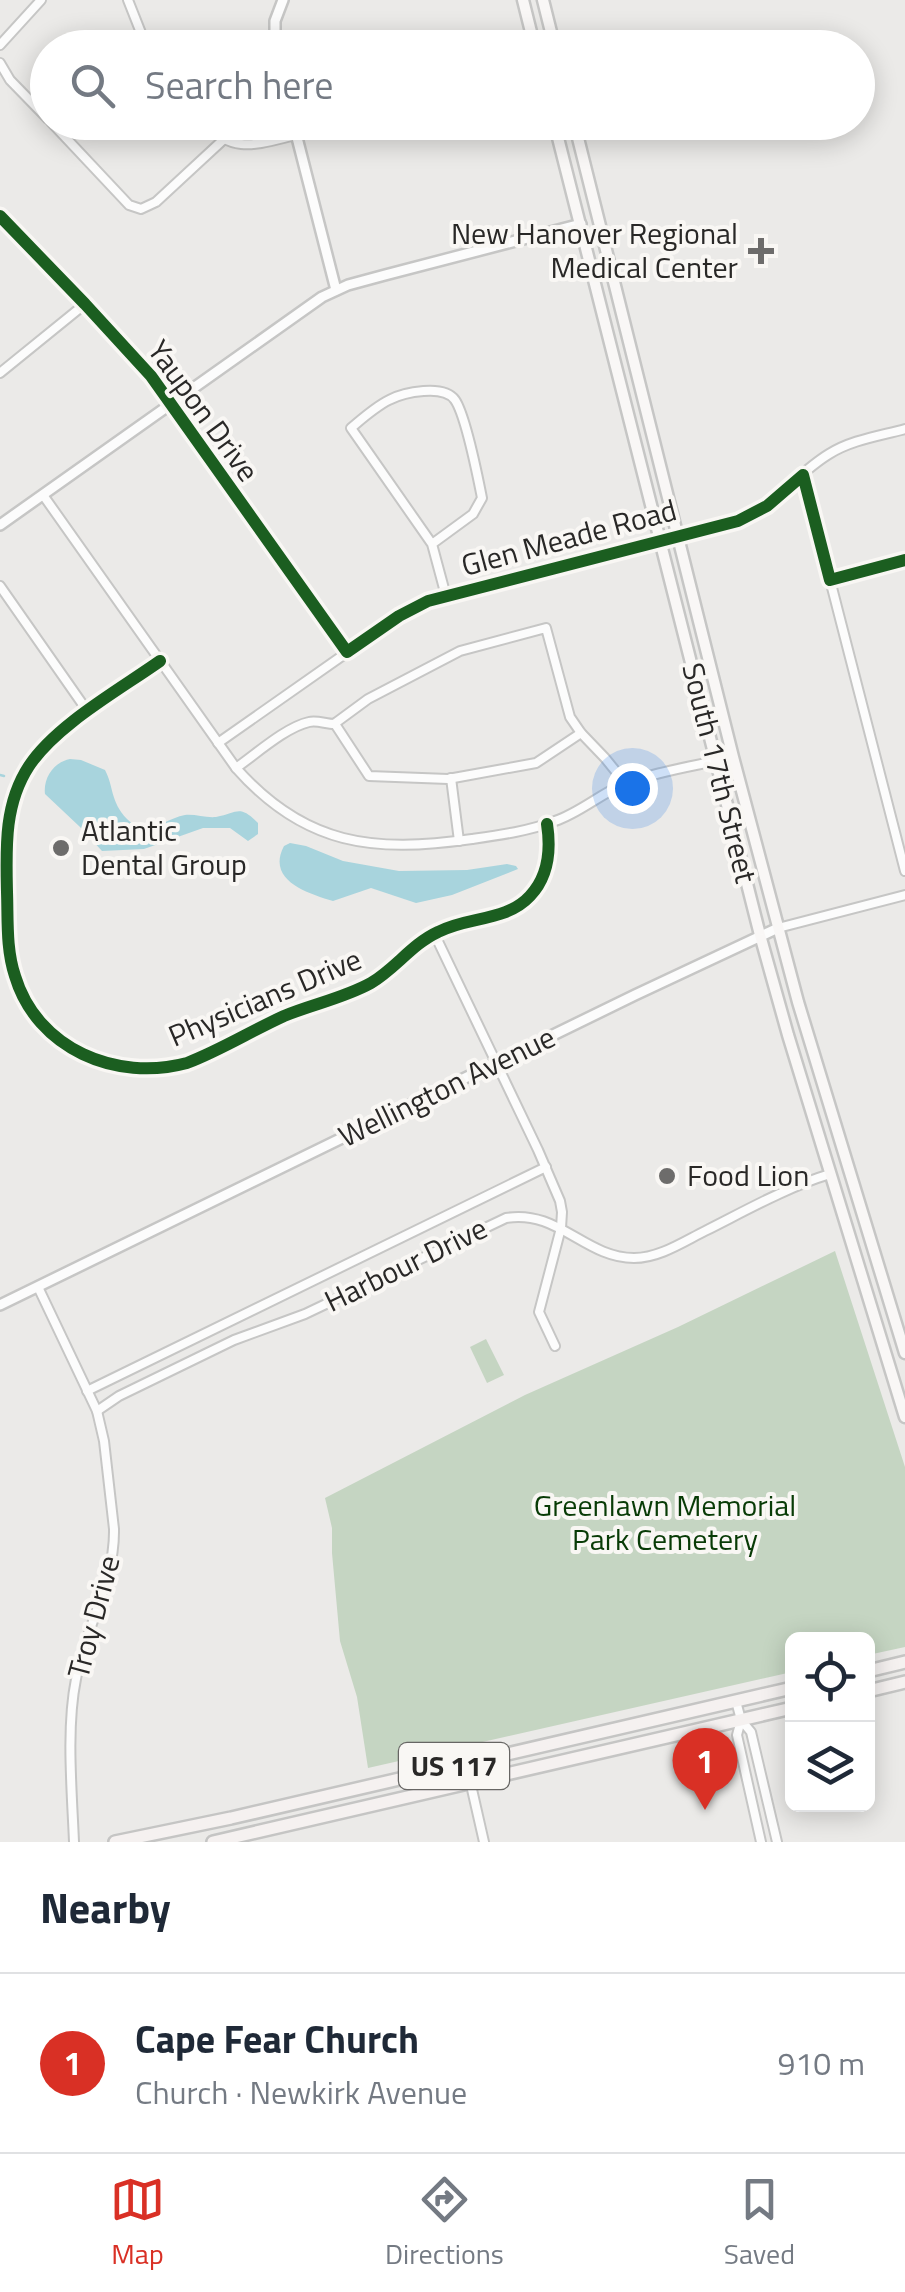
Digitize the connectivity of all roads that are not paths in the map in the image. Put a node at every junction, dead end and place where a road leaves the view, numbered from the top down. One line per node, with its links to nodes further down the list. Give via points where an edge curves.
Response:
1 (41, 0): 10 (street)
2 (128, 0): 6 (street)
3 (283, 0): 7 (street)
4 (523, 0): 8 (main road)
5 (543, 0): 9 (main road)
6 (140, 30)
7 (275, 30)
8 (530, 30)
9 (550, 30)
10 (0, 45)
11 (0, 63): 12 (street)
12 (30, 101)
13 (67, 140): 14 (street, via 129,205 141,209)
14 (223, 140): 15 (street)
15 (272, 140)
16 (297, 140): 22 (street)
17 (559, 140): 21 (main road, South 17th Street)
18 (579, 140): 20 (main road, South 17th Street)
19 (0, 216): 23 (street, Yaupon Drive)
20 (599, 220): 21 (street); 30 (main road, South 17th Street)
21 (581, 224): 22 (street); 31 (main road, South 17th Street)
22 (336, 290): 25 (street)
23 (85, 304): 24 (street); 25 (street, Yaupon Drive)
24 (0, 372)
25 (170, 404): 28 (street); 37 (street, Yaupon Drive)
26 (905, 429): 27 (street, Glen Meade Road, via 841,448)
27 (803, 475): 30 (street, Glen Meade Road, via 752,515); 34 (street)
28 (43, 494): 29 (street); 38 (street)
29 (0, 525)
30 (678, 535): 31 (street, Glen Meade Road); 43 (main road, South 17th Street)
31 (659, 540): 36 (street, Glen Meade Road); 44 (main road, South 17th Street)
32 (432, 544): 32 (street, via 473,514 482,498 462,416 454,398 439,392 399,396 351,428); 36 (street)
33 (905, 560): 34 (street)
34 (830, 580): 50 (street)
35 (0, 586): 39 (street)
36 (446, 596): 37 (street, Glen Meade Road, via 398,616)
37 (347, 652): 42 (street, Glen Meade Road)
38 (160, 661): 39 (street, Physicians Drive); 42 (street)
39 (88, 712): 53 (street, Physicians Drive, via 30,765 12,805 6,846 8,940 16,978 42,1025 75,1051 139,1069 187,1062 366,986)
40 (335, 724): 41 (street, via 460,650 546,628 570,716); 45 (street, via 306,723); 46 (street, via 369,776)
41 (581, 733): 46 (street, via 536,764); 47 (street)
42 (218, 742): 45 (street)
43 (734, 757): 44 (street); 52 (main road, South 17th Street)
44 (716, 761): 47 (street); 54 (main road, South 17th Street)
45 (236, 768): 49 (street, via 288,814 337,836 382,845)
46 (451, 778): 49 (street)
47 (626, 784): 48 (street)
48 (547, 824): 49 (street); 53 (street, Physicians Drive, via 547,864 528,898 504,914)
49 (459, 840)
50 (905, 871)
51 (905, 895): 52 (street, Wellington Avenue)
52 (778, 928): 54 (street, Wellington Avenue); 62 (main road, South 17th Street)
53 (434, 934): 55 (street)
54 (760, 935): 55 (street, Wellington Avenue); 57 (main road, South 17th Street)
55 (497, 1062): 56 (street); 59 (street, Wellington Avenue)
56 (546, 1167): 58 (street, via 560,1201); 63 (street)
57 (830, 1174): 58 (street, Harbour Drive, via 648,1257 604,1252); 65 (main road, South 17th Street)
58 (561, 1228): 61 (street, via 540,1312); 64 (street, Harbour Drive, via 527,1216 492,1223 305,1314 234,1340)
59 (38, 1287): 60 (street, Wellington Avenue); 63 (street, Troy Drive)
60 (0, 1305)
61 (555, 1346)
62 (905, 1353)
63 (88, 1391): 64 (street, Troy Drive)
64 (97, 1411): 76 (street, Troy Drive, via 114,1543 76,1680)
65 (905, 1417)
66 (905, 1662): 67 (main road)
67 (875, 1669)
68 (905, 1682): 69 (main road)
69 (875, 1689)
70 (785, 1690): 71 (main road, US 117)
71 (736, 1701): 73 (street); 74 (main road, US 117)
72 (785, 1710): 73 (main road, US 117)
73 (741, 1720): 75 (main road, US 117); 80 (street, via 736,1735); 81 (street, via 752,1732)
74 (466, 1763): 75 (street); 77 (main road, US 117)
75 (471, 1783): 78 (main road, US 117); 79 (street)
76 (74, 1842)
77 (115, 1842)
78 (213, 1842)
79 (484, 1842)
80 (761, 1842)
81 (776, 1842)

